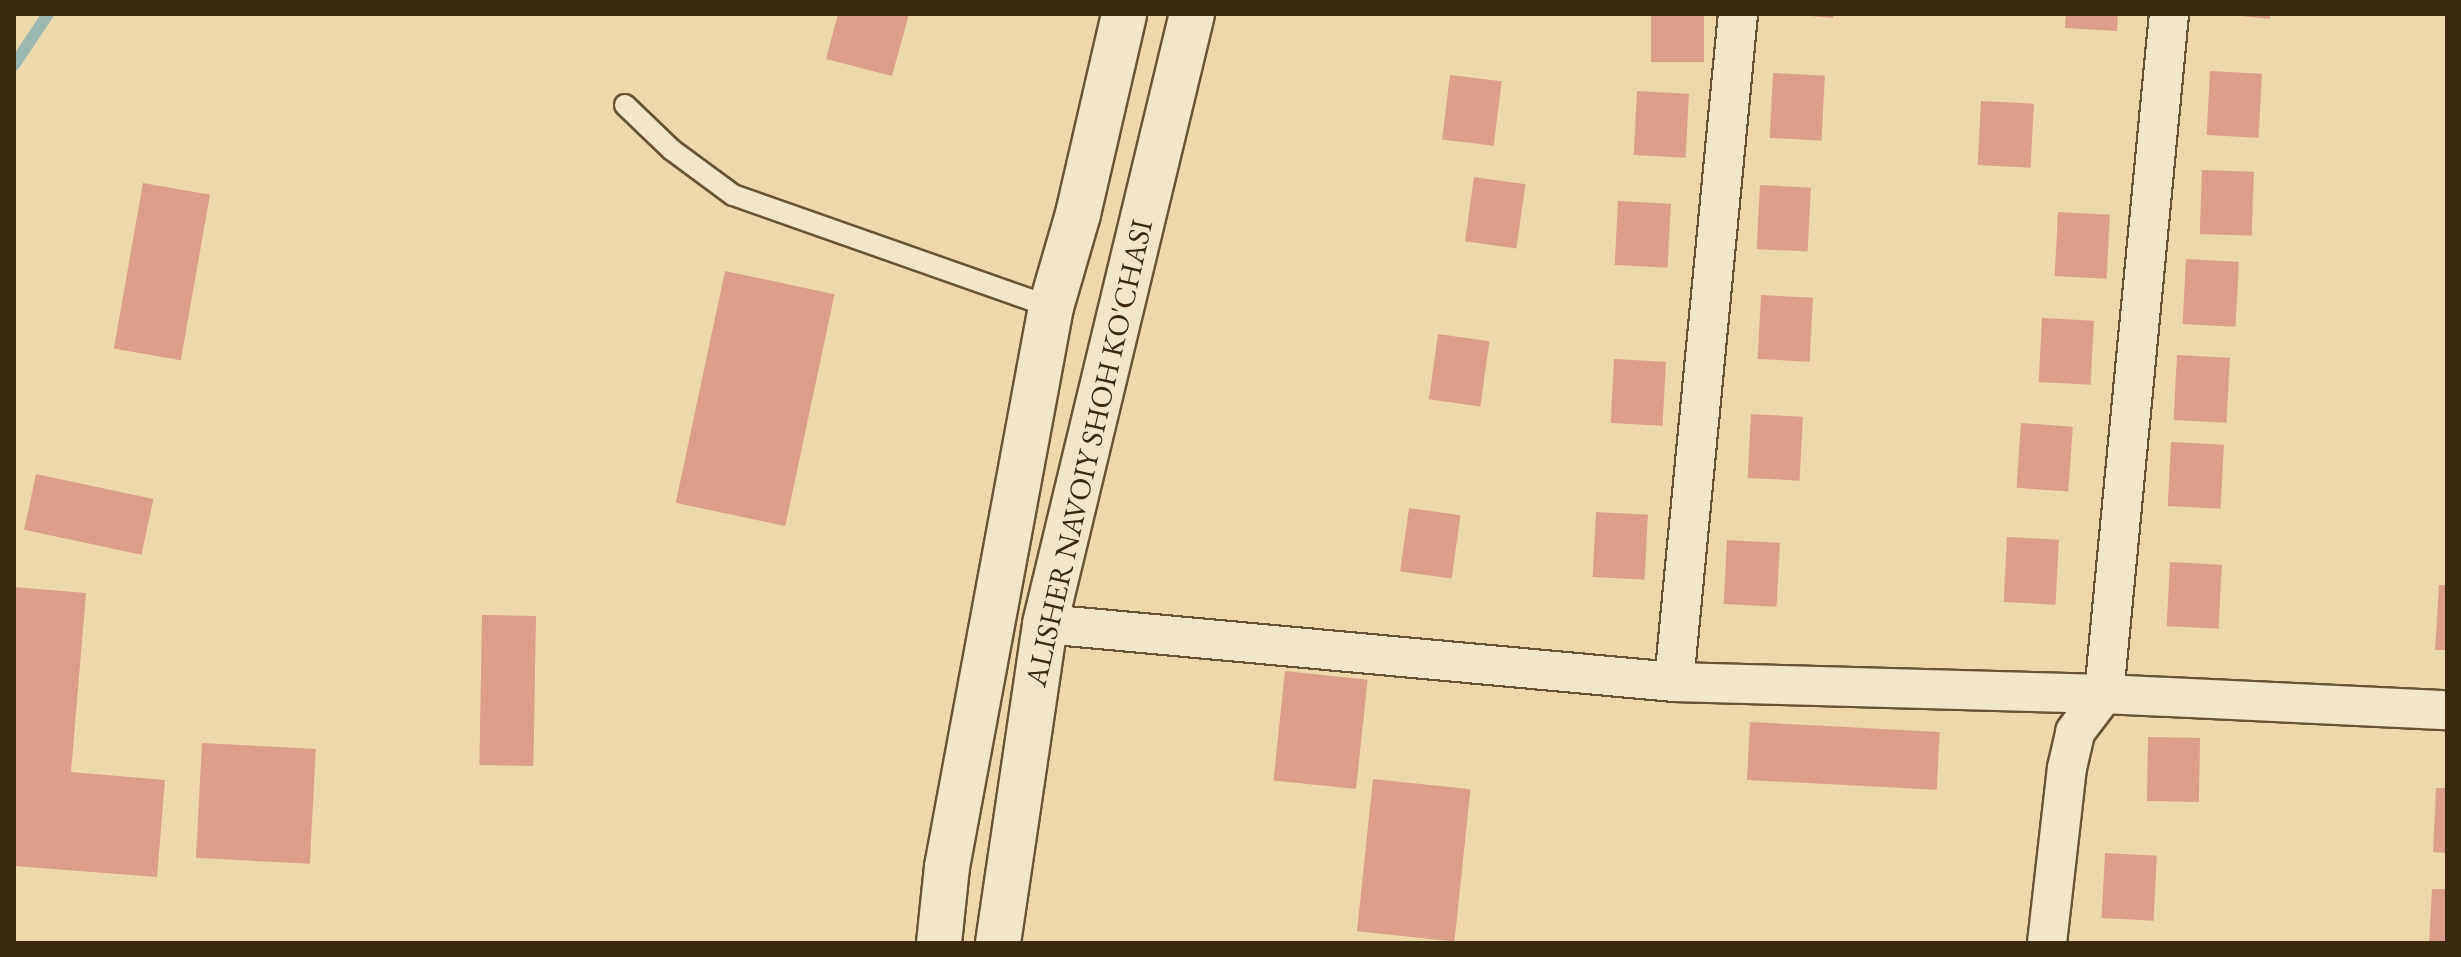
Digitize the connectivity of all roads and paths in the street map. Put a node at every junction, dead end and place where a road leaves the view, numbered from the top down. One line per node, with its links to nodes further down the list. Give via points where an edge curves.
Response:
1 (1124, 14): 6 (main road, ALISHER NAVOIY SHOH KO'CHASI)
2 (1192, 14): 7 (main road, ALISHER NAVOIY SHOH KO'CHASI)
3 (1738, 14): 8 (street)
4 (2169, 14): 9 (street)
5 (625, 105): 6 (lane, via 672,150 733,195)
6 (1051, 307): 11 (main road, ALISHER NAVOIY SHOH KO'CHASI, via 947,867)
7 (1045, 624): 8 (street); 12 (main road, ALISHER NAVOIY SHOH KO'CHASI)
8 (1674, 682): 9 (street)
9 (2104, 694): 10 (street); 13 (street, via 2075,732)
10 (2447, 710)
11 (939, 943)
12 (998, 943)
13 (2047, 943)

